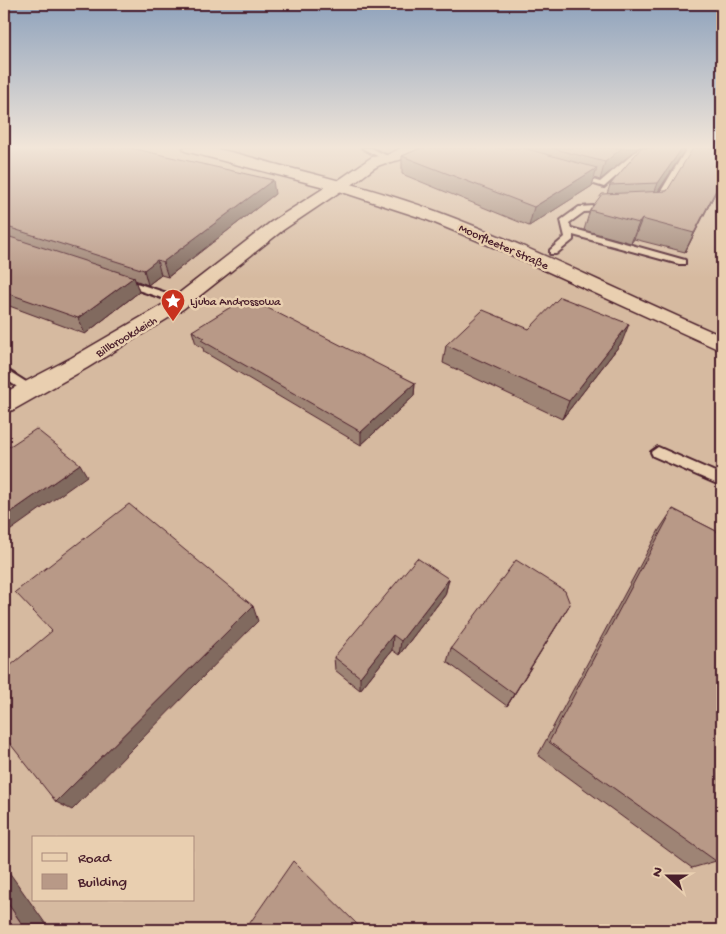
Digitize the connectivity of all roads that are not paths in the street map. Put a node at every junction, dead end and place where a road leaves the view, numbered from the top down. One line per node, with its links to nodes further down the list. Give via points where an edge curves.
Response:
1 (329, 192): 11 (main road, Billbrookdeich, via 277,226)
2 (355, 192): 13 (main road, Moorfleeter Straße, via 464,228)
3 (407, 192): 8 (main road, Moorfleeter Straße)
4 (664, 192): 5 (lane, via 655,207)
5 (646, 207)
6 (619, 208): 7 (lane, via 582,209 564,222)
7 (567, 230): 8 (lane, via 570,238); 9 (lane)
8 (553, 252): 12 (main road, Moorfleeter Straße)
9 (682, 262)
10 (113, 278): 11 (lane)
11 (181, 301): 15 (main road, Billbrookdeich)
12 (722, 324)
13 (722, 344)
14 (4, 372): 15 (lane)
15 (30, 390): 16 (main road, Billbrookdeich)
16 (4, 404)
17 (658, 452): 18 (lane)
18 (722, 481)

